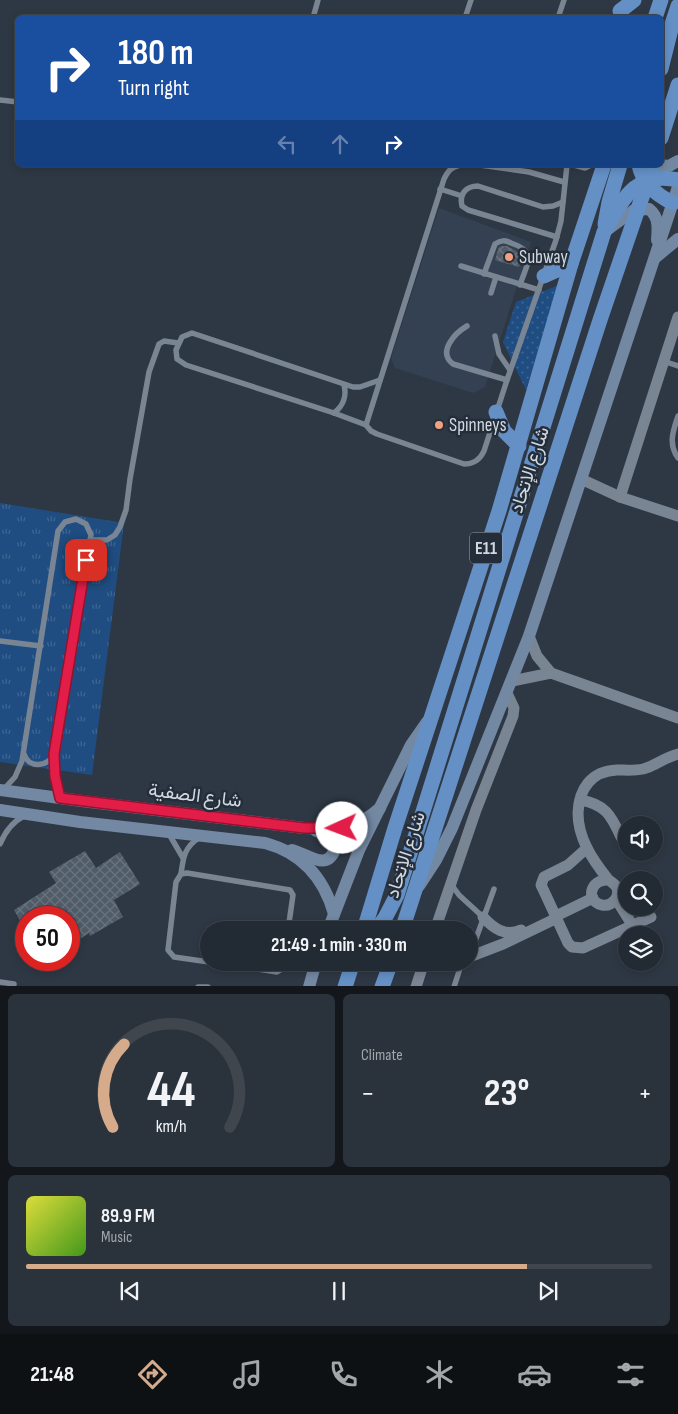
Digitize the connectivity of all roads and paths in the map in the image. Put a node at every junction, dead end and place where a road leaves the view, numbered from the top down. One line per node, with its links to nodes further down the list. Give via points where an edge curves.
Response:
1 (318, 0): 8 (lane)
2 (471, 0): 9 (lane)
3 (564, 0): 10 (lane)
4 (634, 0): 7 (highway)
5 (661, 0): 11 (highway)
6 (678, 6): 12 (highway)
7 (620, 9)
8 (314, 15)
9 (466, 15)
10 (559, 15)
11 (656, 15)
12 (664, 56)
13 (678, 85): 16 (highway)
14 (0, 100): 15 (lane)
15 (15, 102)
16 (664, 129)
17 (678, 161): 18 (main road)
18 (664, 166)
19 (453, 167): 30 (lane)
20 (494, 167): 27 (lane)
21 (567, 167): 27 (lane)
22 (603, 167): 38 (highway, شارع الإتحاد / E11)
23 (619, 167): 34 (highway)
24 (640, 167): 28 (highway)
25 (651, 167): 94 (highway, شارع الإتحاد / E11)
26 (678, 180): 28 (highway, via 660,178)
27 (564, 182): 32 (lane)
28 (645, 182): 33 (highway, via 654,192); 34 (highway, via 628,192)
29 (678, 187): 33 (main road)
30 (440, 189): 31 (lane); 52 (lane)
31 (462, 196): 32 (lane, via 466,189 478,186 543,206); 35 (lane, via 465,208)
32 (563, 202): 35 (lane)
33 (675, 204): 37 (main road)
34 (604, 232): 37 (main road, via 634,210 649,209 657,219); 104 (highway, via 397,895)
35 (557, 237): 42 (lane)
36 (678, 239): 37 (main road)
37 (656, 257): 61 (main road)
38 (571, 264): 42 (highway); 59 (highway, شارع الإتحاد / E11)
39 (461, 266): 40 (lane)
40 (484, 274): 41 (lane); 43 (lane, via 495,244 507,241 524,248 528,254)
41 (496, 277): 43 (lane); 44 (lane)
42 (541, 283): 43 (lane); 51 (lane)
43 (520, 285)
44 (491, 293)
45 (678, 317): 49 (street)
46 (467, 326): 53 (lane, via 451,341 447,352 449,361)
47 (495, 336): 51 (lane, via 499,354)
48 (178, 343): 54 (lane, via 182,336 192,333); 56 (lane, via 175,355 186,365); 64 (lane, via 164,341 159,344 149,372 126,510 120,527 107,540)
49 (662, 361): 50 (lane); 62 (street)
50 (678, 366)
51 (510, 370): 53 (lane)
52 (380, 380): 54 (lane, via 360,387); 58 (lane)
53 (507, 380): 55 (lane)
54 (344, 385): 56 (lane, via 344,400)
55 (496, 412): 58 (lane, via 482,456 469,464 377,434); 59 (highway, via 504,431)
56 (334, 413): 58 (lane)
57 (678, 416): 60 (lane, via 671,439 672,449)
58 (366, 425)
59 (519, 446): 71 (highway, شارع الإتحاد / E11)
60 (678, 458)
61 (581, 479): 62 (street); 65 (main road)
62 (620, 497): 63 (street)
63 (678, 516)
64 (90, 540): 67 (lane, via 90,529 82,521 70,519 61,526); 74 (lane)
65 (529, 636): 68 (street, via 537,656); 69 (main road)
66 (0, 641): 67 (lane)
67 (41, 646): 73 (lane)
68 (551, 673): 69 (street); 72 (street)
69 (512, 681): 70 (main road)
70 (507, 693): 92 (street, via 514,708 513,716); 94 (main road, via 445,844)
71 (430, 718): 79 (main road, via 412,745); 103 (highway, شارع الإتحاد / E11)
72 (678, 718)
73 (23, 752): 74 (lane, via 28,761 38,765 48,762); 76 (lane, via 15,777)
74 (54, 754): 77 (lane)
75 (678, 754): 78 (street, via 645,769 601,774 587,783)
76 (1, 790): 77 (main road, شارع الصفية)
77 (60, 798): 82 (main road, شارع الصفية)
78 (580, 800): 84 (street, via 600,806); 88 (street, via 578,823)
79 (380, 808): 82 (main road, شارع الصفية, via 354,825 332,829); 97 (main road, via 358,850)
80 (0, 810): 81 (main road, شارع الصفية)
81 (29, 814): 83 (main road, شارع الصفية); 86 (lane, via 13,823)
82 (304, 828): 87 (main road, via 333,840 335,849 331,858 318,861)
83 (166, 831): 85 (main road, شارع الصفية); 89 (lane)
84 (618, 831)
85 (209, 836): 87 (main road, شارع الصفية); 89 (lane, via 192,842)
86 (0, 844)
87 (280, 847): 97 (main road, شارع الصفية, via 311,869 325,889)
88 (587, 848): 91 (street); 98 (street, via 575,860 542,881)
89 (183, 858): 90 (lane)
90 (181, 874): 101 (lane, via 290,890 293,896); 112 (lane, via 176,882 168,950 177,957)
91 (608, 880): 95 (street, via 602,879 593,886); 96 (street, via 616,885)
92 (451, 884): 100 (lane); 106 (street)
93 (494, 889): 100 (lane)
94 (416, 890): 105 (highway, شارع الإتحاد / E11)
95 (593, 898): 96 (street, via 607,905); 98 (street)
96 (616, 899): 107 (street)
97 (334, 914): 102 (main road)
98 (556, 916): 109 (street, via 568,943 578,949); 110 (street)
99 (651, 917): 107 (street)
100 (483, 918): 108 (lane); 110 (street)
101 (289, 921)
102 (331, 921)
103 (367, 921)
104 (383, 921)
105 (405, 921)
106 (438, 921)
107 (633, 926)
108 (478, 932)
109 (618, 933)
110 (510, 937): 111 (street)
111 (478, 953)
112 (200, 960)
113 (313, 971): 120 (main road)
114 (350, 971): 123 (highway)
115 (388, 971): 124 (highway)
116 (421, 971): 125 (street)
117 (459, 971): 126 (lane)
118 (0, 982): 119 (lane)
119 (14, 984)
120 (308, 985)
121 (198, 986): 122 (lane)
122 (208, 986)
123 (345, 986)
124 (382, 986)
125 (416, 986)
126 (454, 986)

